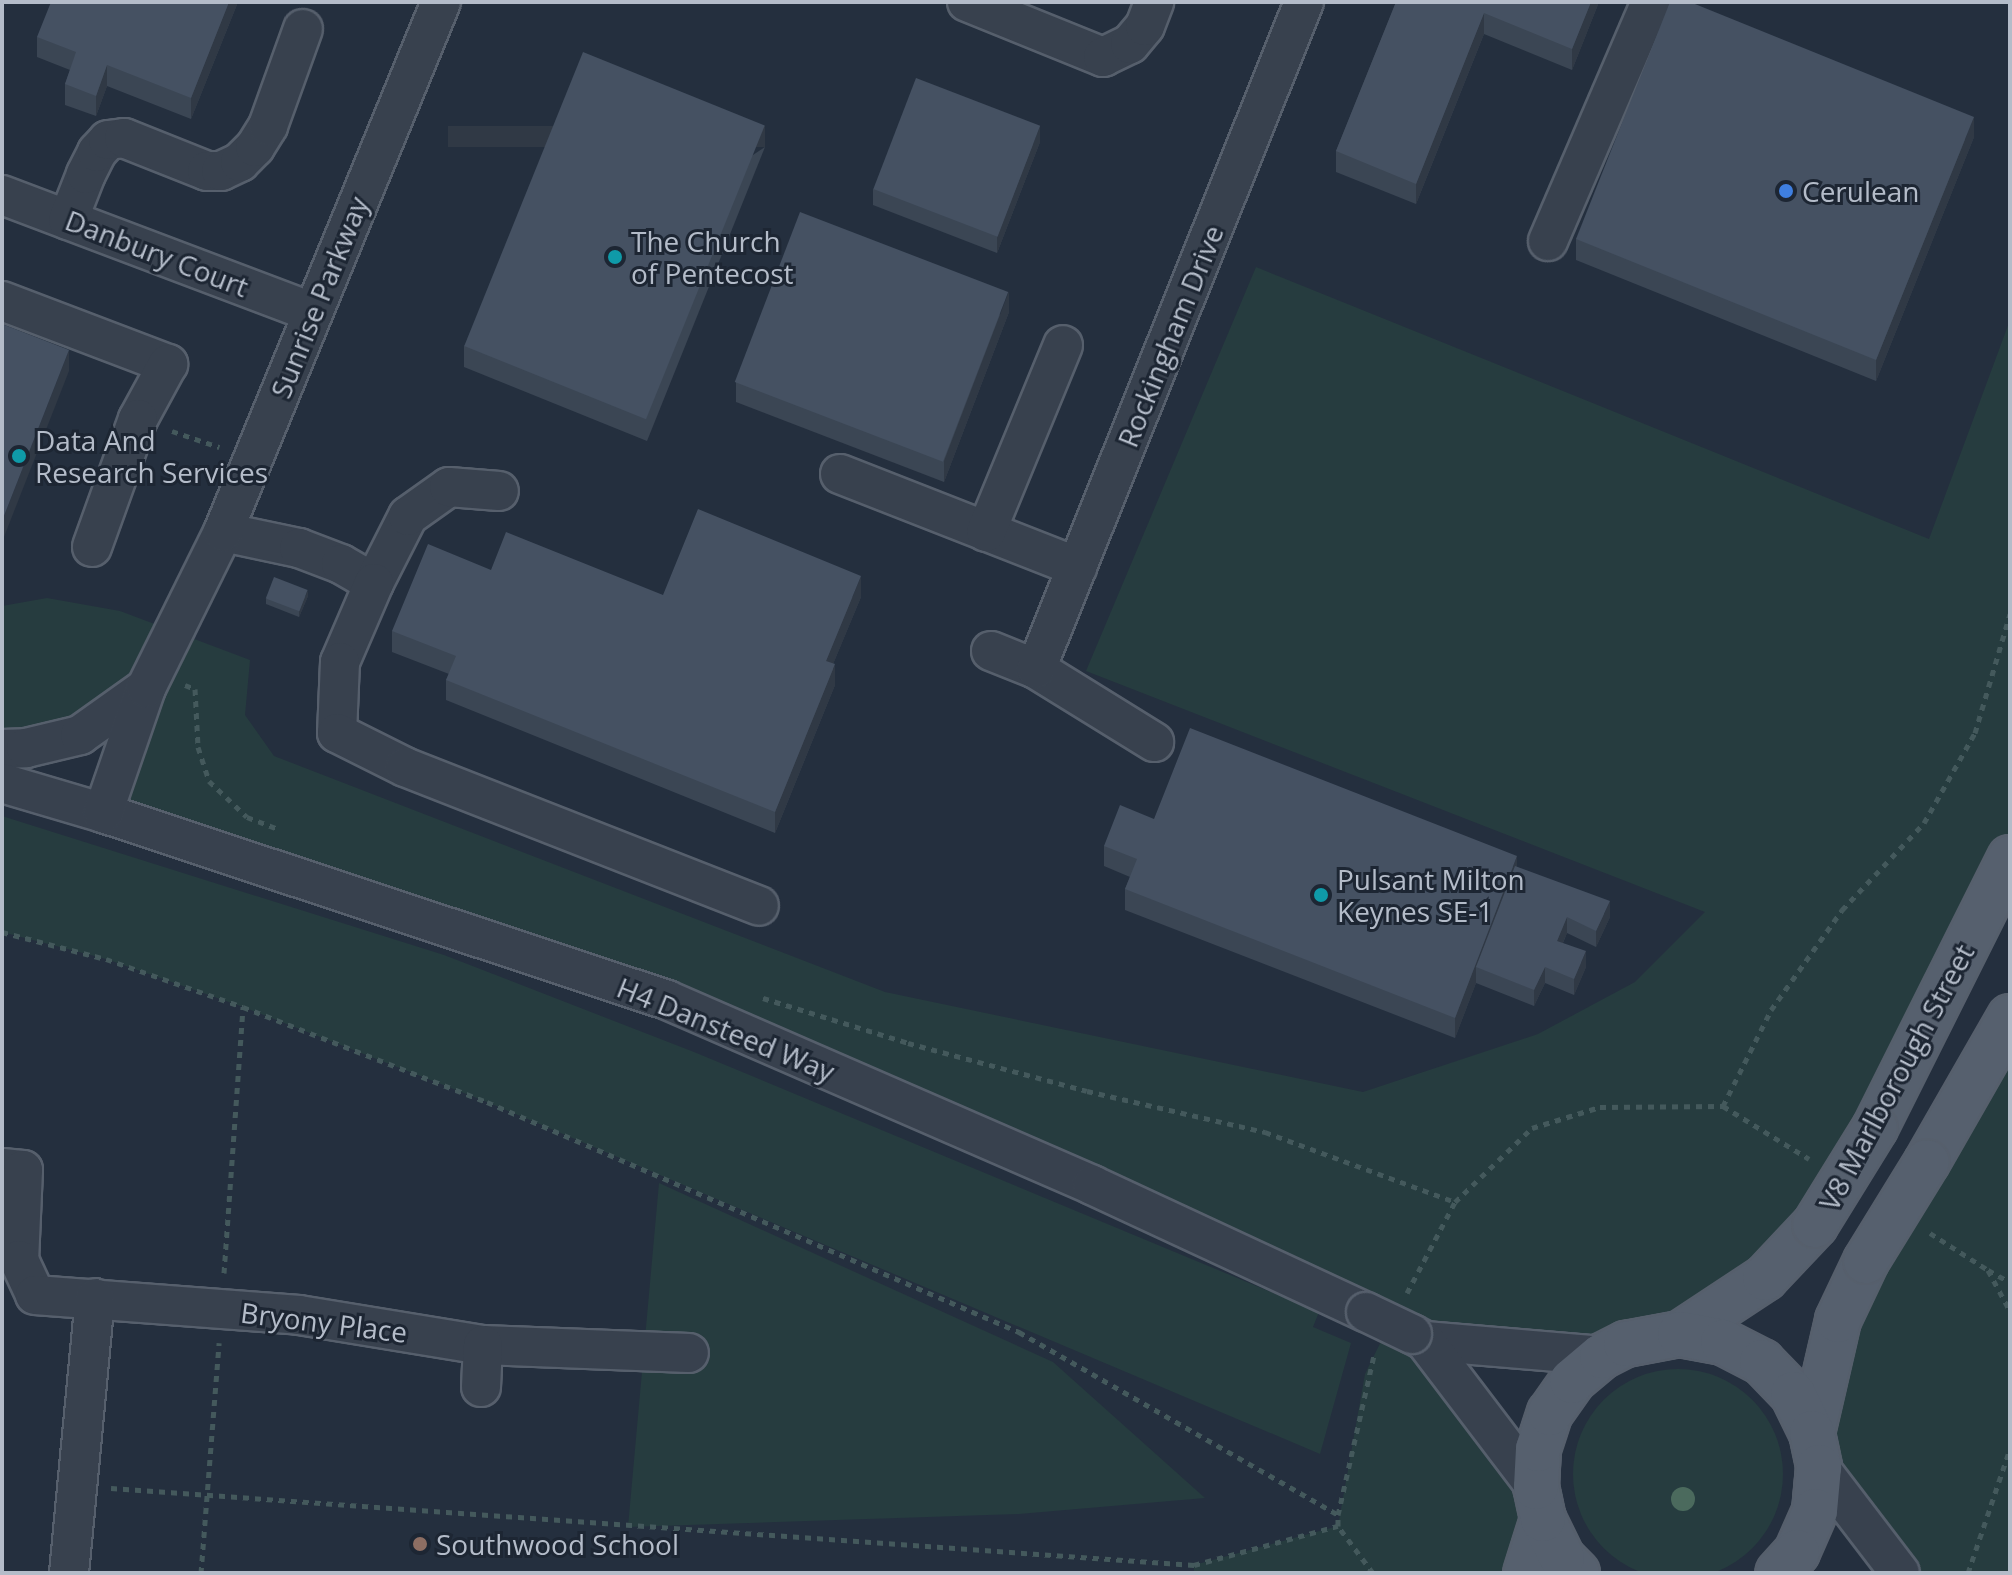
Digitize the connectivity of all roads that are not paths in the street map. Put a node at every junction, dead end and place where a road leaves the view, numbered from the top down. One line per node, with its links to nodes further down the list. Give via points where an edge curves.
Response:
1 (441, 2): 11 (street, Sunrise Parkway)
2 (967, 2): 3 (street, via 1103,57 1130,44 1145,26)
3 (1154, 2)
4 (1304, 2): 18 (street, Rockingham Drive)
5 (1651, 2): 9 (street)
6 (303, 29): 8 (street, via 268,126 240,162 207,171 124,138 108,140 86,174)
7 (2, 195): 8 (street, Danbury Court)
8 (68, 220): 11 (street, Danbury Court)
9 (1548, 241)
10 (2, 301): 17 (street, via 168,364 138,419)
11 (312, 312): 15 (street, Sunrise Parkway)
12 (1063, 345): 16 (street)
13 (840, 474): 16 (street)
14 (499, 491): 19 (street, via 449,487 408,516)
15 (223, 532): 19 (street, via 299,548); 22 (street, Sunrise Parkway)
16 (986, 532): 18 (street)
17 (92, 547)
18 (1077, 567): 21 (street, Rockingham Drive)
19 (374, 583): 28 (street, via 340,662 337,733 405,767)
20 (991, 651): 21 (street)
21 (1036, 669): 23 (street)
22 (150, 680): 24 (street, via 80,735); 26 (street, Sunrise Parkway)
23 (1154, 742)
24 (2, 749)
25 (2, 783): 26 (street, H4 Dansteed Way)
26 (103, 813): 33 (street, H4 Dansteed Way, bridge, via 667,1000 1092,1185 1366,1312)
27 (2010, 858): 32 (main road, V8 Marlborough Street, bridge, via 1875,1128 1815,1225 1765,1278)
28 (759, 906)
29 (2010, 1017): 38 (main road, bridge, via 1866,1261 1838,1320)
30 (2, 1168): 31 (street, Bryony Place, via 23,1170 19,1260 35,1295)
31 (95, 1298): 34 (street, Bryony Place, via 299,1315); 40 (street)
32 (1680, 1334): 36 (main road, via 1626,1344); 38 (main road, via 1723,1342 1762,1362 1793,1394)
33 (1405, 1341): 36 (street, H4 Dansteed Way); 39 (street, H4 Dansteed Way)
34 (483, 1345): 35 (street, Bryony Place); 37 (street)
35 (689, 1353)
36 (1602, 1356): 39 (main road, via 1572,1381 1550,1413 1538,1449)
37 (481, 1387)
38 (1816, 1450): 43 (main road, via 1815,1511 1797,1552); 44 (street)
39 (1540, 1503): 41 (main road); 42 (main road, via 1562,1558)
40 (69, 1573)
41 (1526, 1573)
42 (1577, 1573)
43 (1778, 1573)
44 (1900, 1573)

